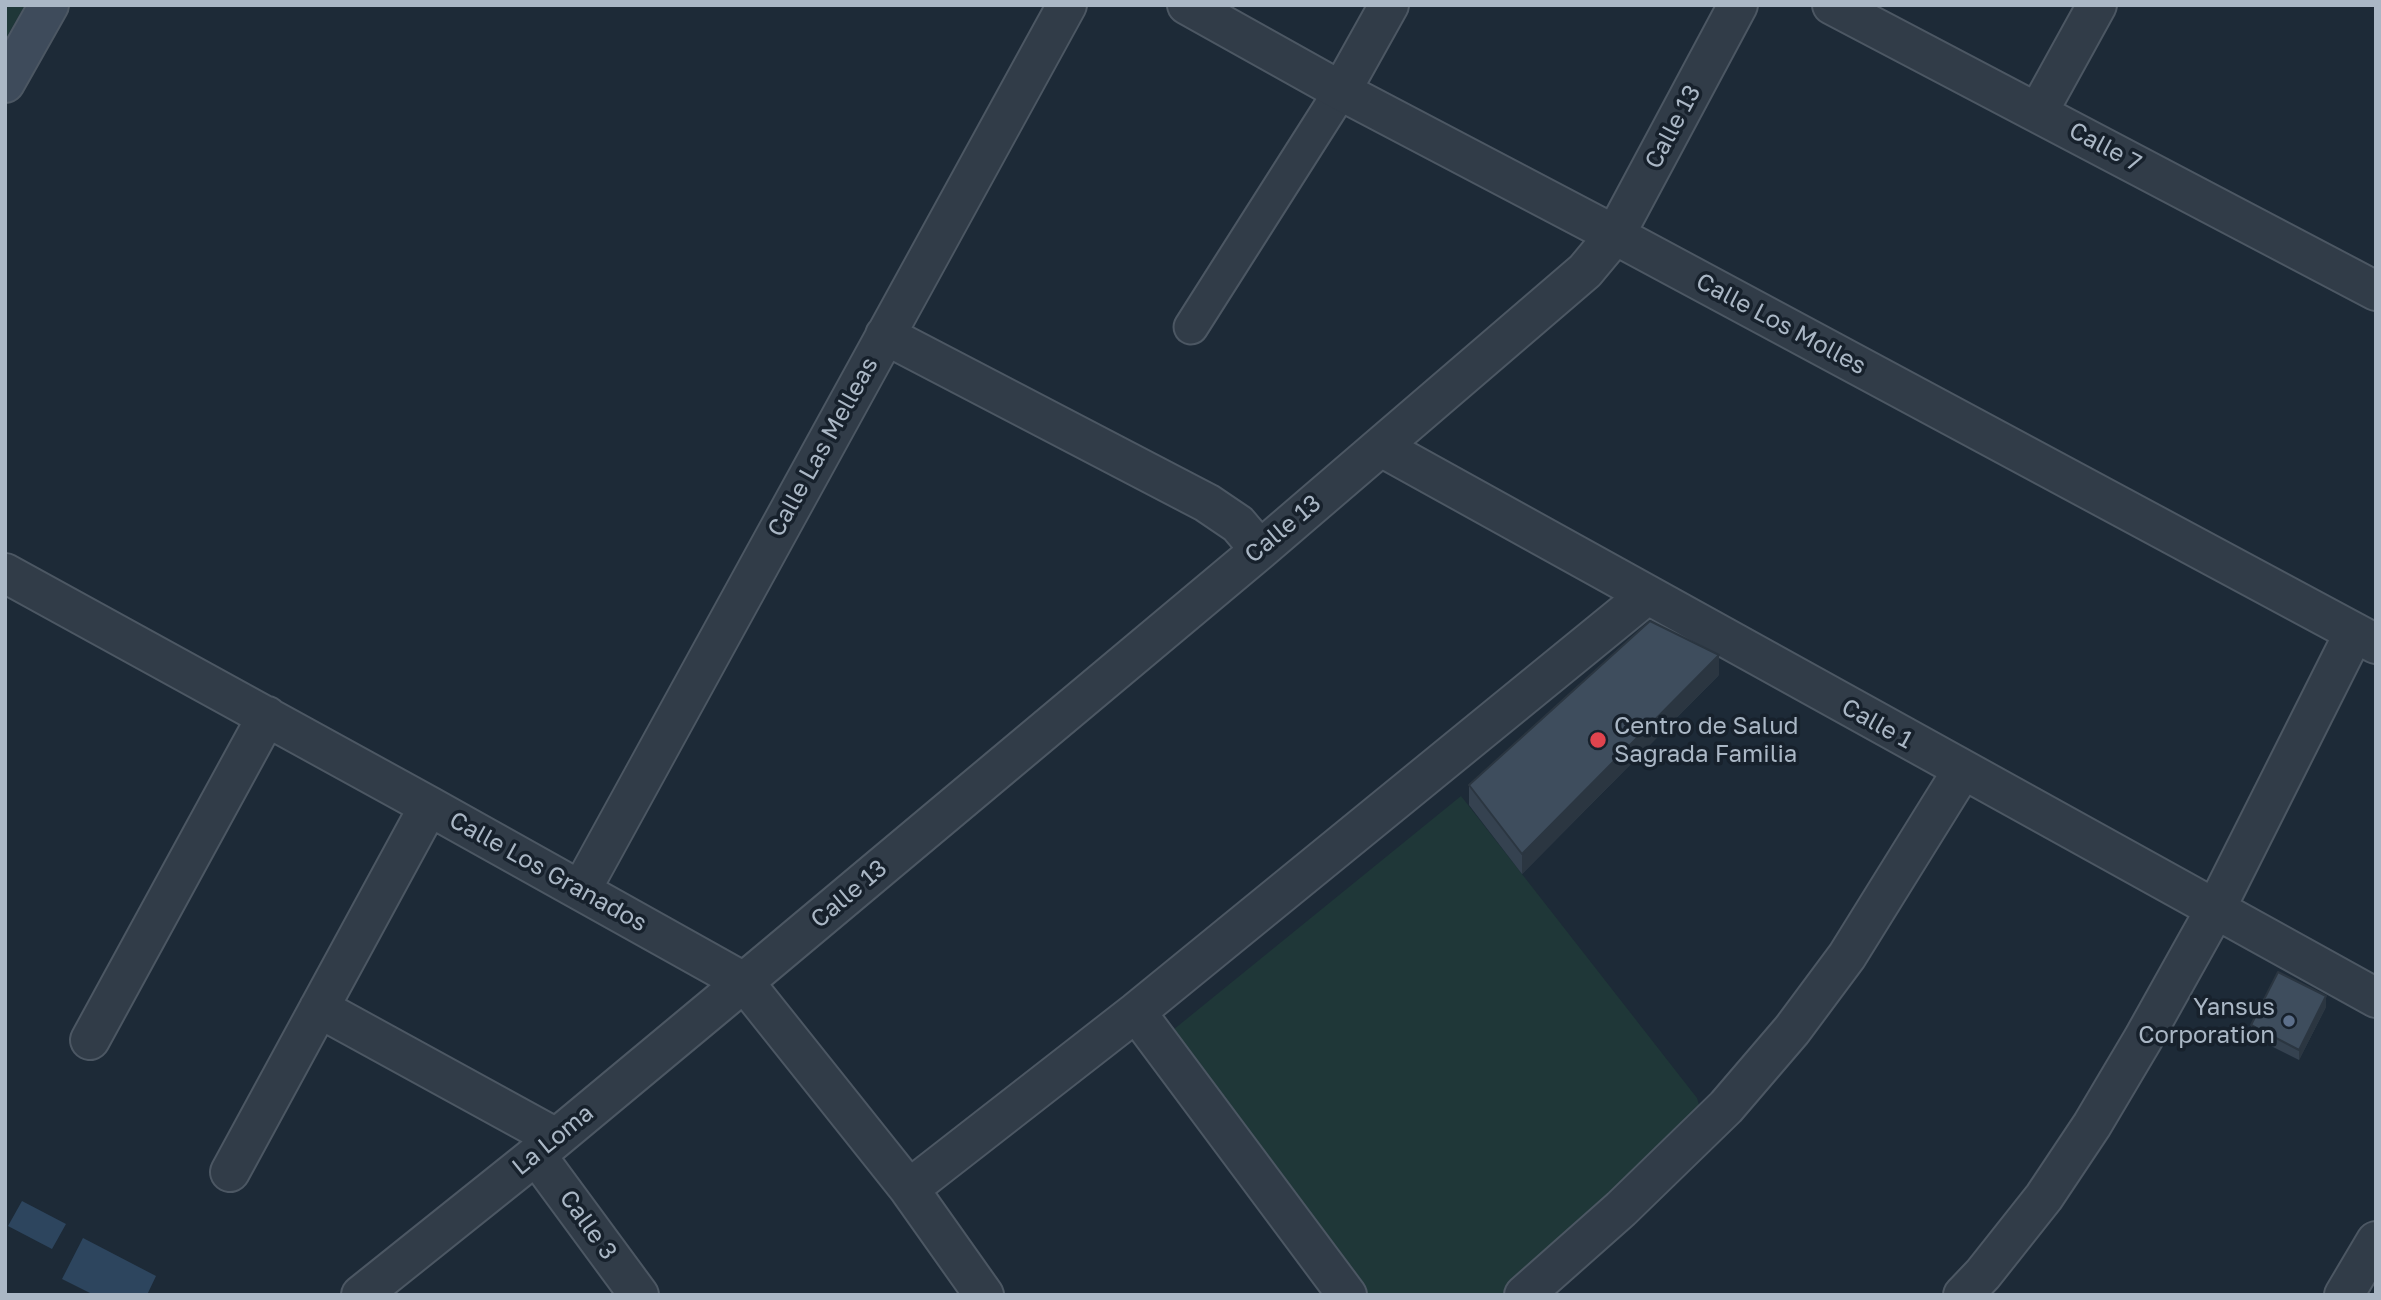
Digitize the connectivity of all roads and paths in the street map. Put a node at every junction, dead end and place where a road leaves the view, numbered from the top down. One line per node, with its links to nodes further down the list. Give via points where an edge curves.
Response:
1 (49, 5): 8 (main road)
2 (1067, 5): 14 (street, Calle Las Melleas)
3 (1187, 5): 9 (street, Calle Los Molles)
4 (1389, 5): 9 (street)
5 (1738, 5): 11 (street, Calle 13)
6 (1832, 5): 10 (street, Calle 7)
7 (2097, 5): 10 (street)
8 (5, 83)
9 (1341, 90): 11 (street, Calle Los Molles); 13 (street)
10 (2038, 112): 12 (street, Calle 7)
11 (1615, 234): 15 (street, Calle 13, via 1585,271); 19 (street, Calle Los Molles)
12 (2376, 291)
13 (1191, 327)
14 (885, 335): 16 (street, via 1207,503 1238,524); 23 (street, Calle Las Melleas)
15 (1381, 447): 16 (street, Calle 13); 18 (street, Calle 1)
16 (1260, 550): 25 (street, Calle 13)
17 (5, 573): 20 (street, Calle Los Granados)
18 (1647, 595): 21 (street, Calle 1); 28 (street)
19 (2365, 639): 24 (street)
20 (267, 716): 22 (street, Calle Los Granados); 29 (street)
21 (1962, 771): 24 (street, Calle 1); 38 (street, via 1847,956 1792,1030 1726,1107)
22 (429, 806): 23 (street, Calle Los Granados); 27 (street)
23 (581, 890): 25 (street, Calle Los Granados)
24 (2215, 910): 26 (street, Calle 1); 39 (street, via 2092,1125 2044,1196)
25 (744, 982): 30 (street, La Loma); 32 (street, Calle Los Granados)
26 (2376, 998)
27 (319, 1008): 30 (street); 31 (street)
28 (1136, 1012): 32 (street); 37 (street)
29 (90, 1040)
30 (546, 1146): 34 (street, La Loma); 35 (street, Calle 3)
31 (230, 1172)
32 (909, 1189): 36 (street, Calle Los Granados)
33 (2376, 1241): 40 (street)
34 (360, 1295)
35 (639, 1295)
36 (984, 1295)
37 (1347, 1295)
38 (1524, 1295)
39 (1963, 1295)
40 (2344, 1295)

